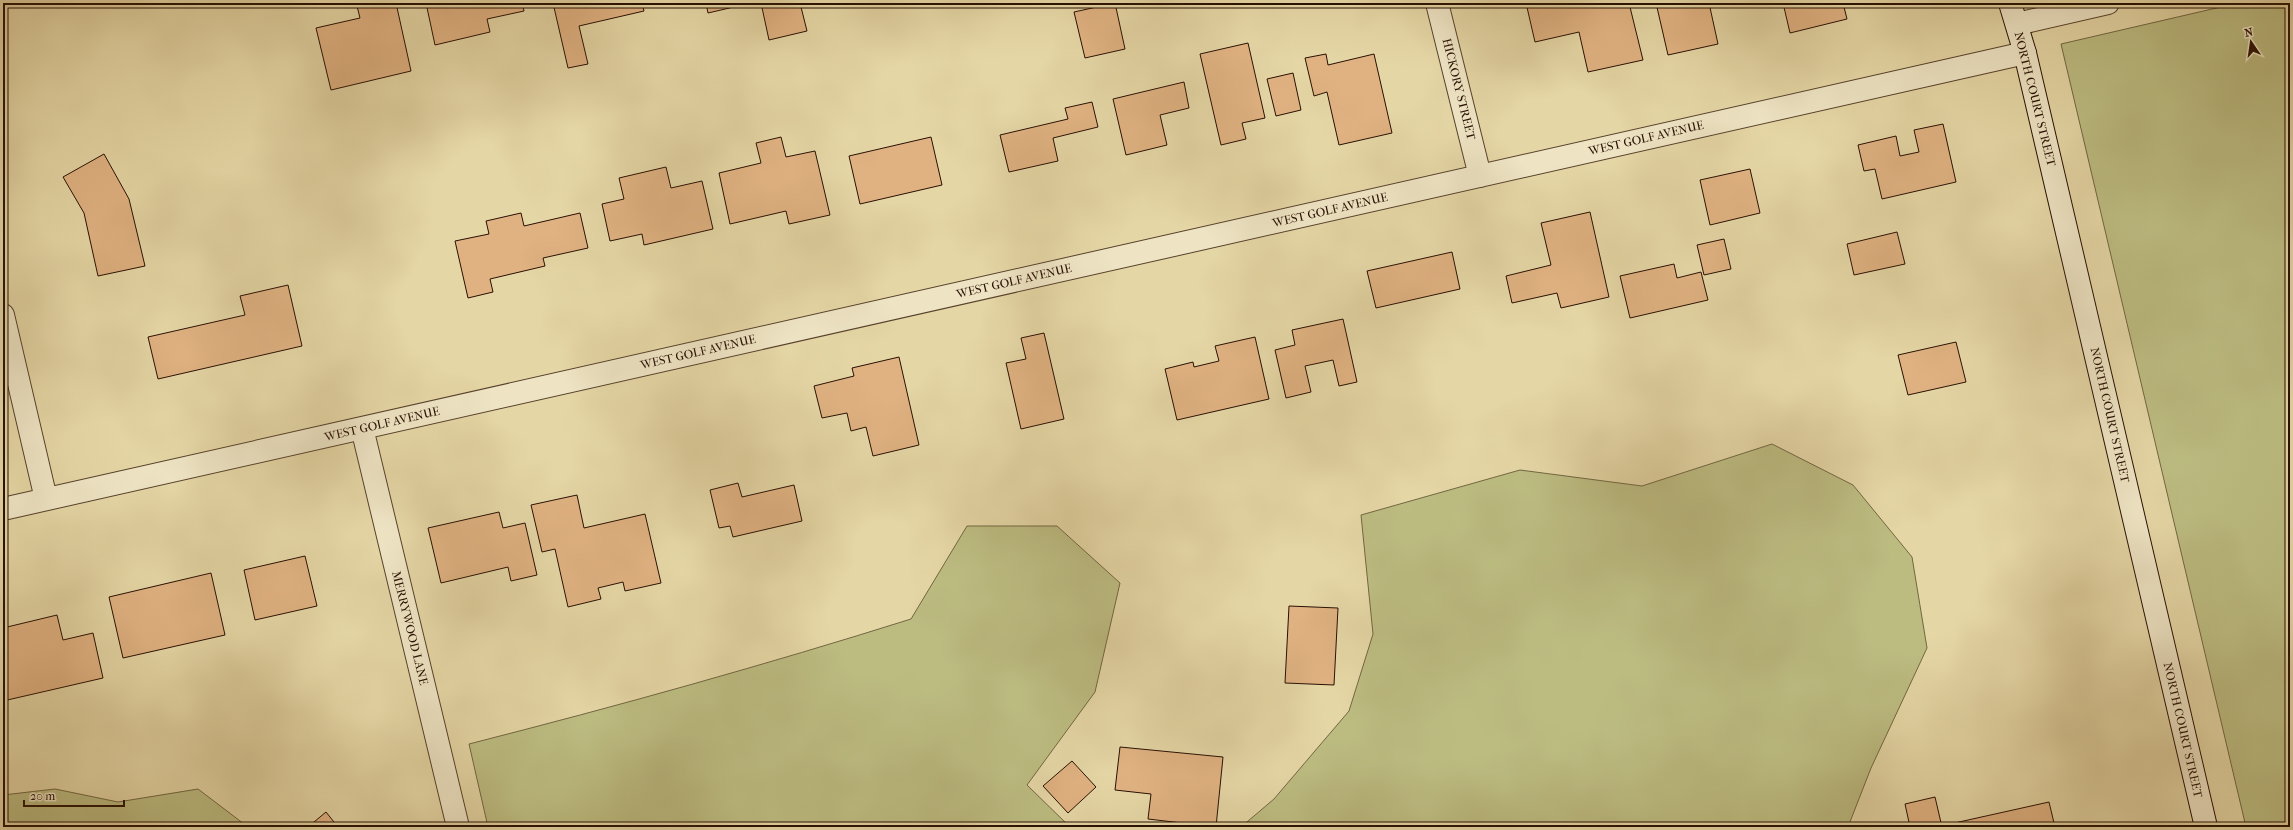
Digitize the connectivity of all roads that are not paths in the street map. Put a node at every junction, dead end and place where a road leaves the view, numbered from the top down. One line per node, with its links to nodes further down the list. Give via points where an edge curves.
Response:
1 (1437, 3): 6 (street, HICKORY STREET)
2 (2010, 3): 4 (street, NORTH COURT STREET)
3 (2108, 3): 4 (street)
4 (2017, 24): 5 (street, NORTH COURT STREET)
5 (2025, 53): 6 (street, WEST GOLF AVENUE); 12 (street, NORTH COURT STREET)
6 (1480, 176): 8 (street, WEST GOLF AVENUE)
7 (3, 315): 9 (street)
8 (362, 428): 9 (street, WEST GOLF AVENUE); 11 (street, MERRYWOOD LANE)
9 (46, 500): 10 (street, WEST GOLF AVENUE)
10 (3, 509)
11 (458, 827)
12 (2206, 827)

